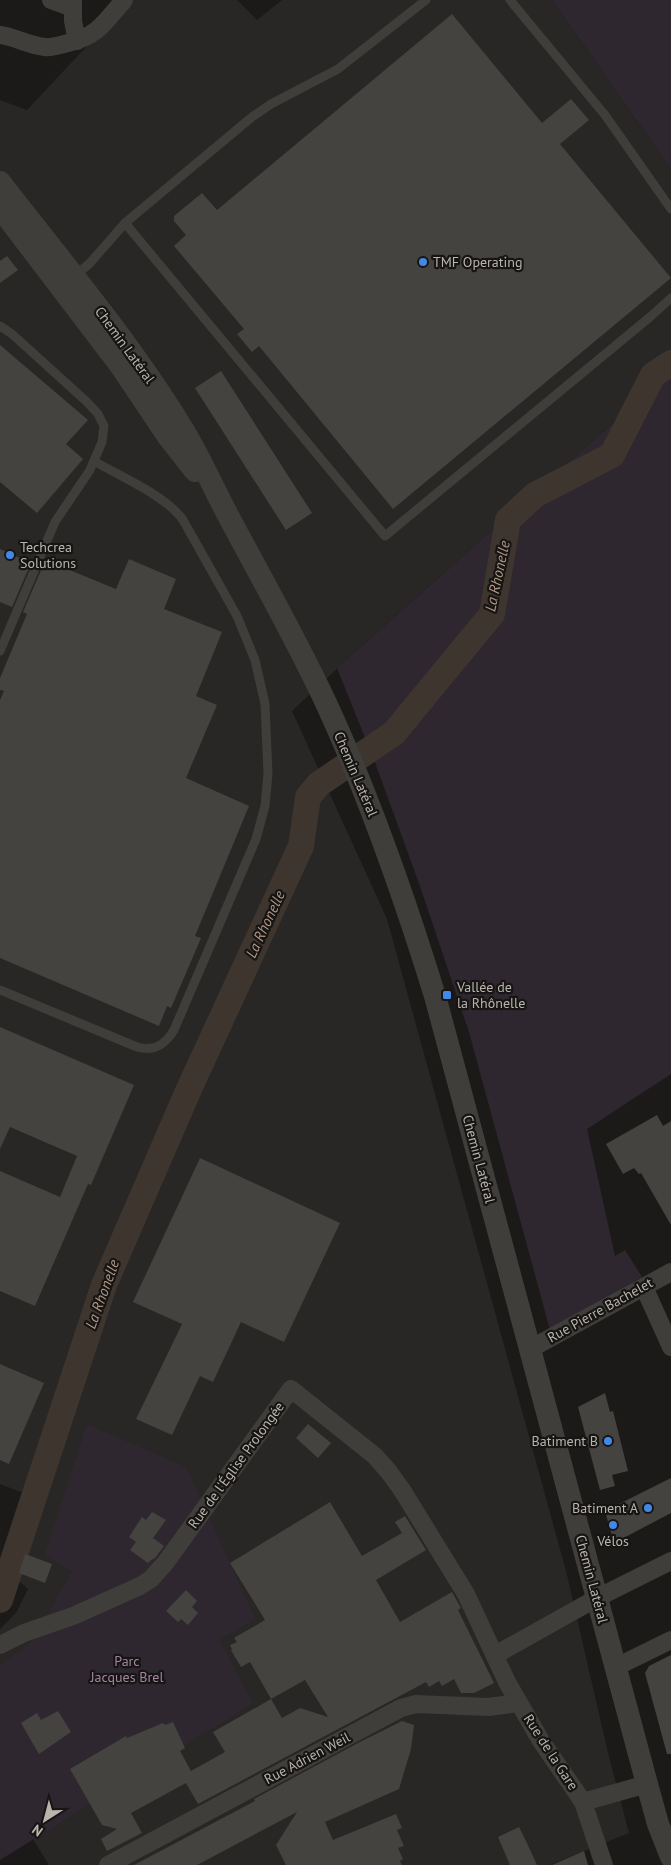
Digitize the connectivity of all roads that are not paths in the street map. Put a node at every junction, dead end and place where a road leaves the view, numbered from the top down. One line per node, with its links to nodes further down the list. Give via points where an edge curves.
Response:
1 (51, 0): 5 (street)
2 (124, 0): 7 (street, via 97,31)
3 (426, 0): 11 (lane, via 338,69 270,104 252,117)
4 (510, 0): 10 (lane, via 605,116)
5 (73, 4): 7 (street)
6 (0, 36): 7 (street, via 45,47)
7 (77, 41)
8 (0, 182): 12 (street, Chemin Latéral)
9 (0, 208): 12 (street, Chemin Latéral)
10 (671, 209)
11 (125, 223): 12 (lane, via 90,263); 13 (lane, via 385,536)
12 (67, 282): 21 (street, Chemin Latéral, via 169,438 230,520 302,652 356,772 390,858 435,996)
13 (671, 298)
14 (0, 326): 15 (lane, via 98,414 104,431)
15 (94, 461): 16 (lane, via 56,522); 17 (lane, via 175,510 237,616 255,660 263,692 268,760 265,806 252,848 174,1030 163,1044 154,1049 143,1049)
16 (0, 651)
17 (0, 990)
18 (671, 1272): 19 (street, Rue Pierre Bachelet)
19 (644, 1287): 20 (street); 21 (street, Rue Pierre Bachelet)
20 (671, 1348)
21 (530, 1349): 23 (street, Chemin Latéral)
22 (671, 1560): 23 (street)
23 (597, 1598): 26 (street); 27 (street, Chemin Latéral)
24 (671, 1640): 27 (street)
25 (0, 1645): 26 (street, Rue de l'Église Prolongée, via 73,1616 151,1579 291,1389 374,1456 393,1476 460,1584)
26 (495, 1655): 28 (street, Rue de l'Église Prolongée)
27 (616, 1667): 29 (street, Chemin Latéral)
28 (519, 1703): 30 (street, Rue de la Gare); 33 (street, Rue Adrien Weil, via 488,1707 416,1704 401,1708)
29 (647, 1784): 30 (street, Rue de la Gare); 31 (street, Chemin Latéral)
30 (583, 1802): 34 (street, Rue de la Gare)
31 (658, 1824): 32 (street, Chemin Latéral); 35 (street, Chemin Latéral)
32 (671, 1857)
33 (108, 1865)
34 (604, 1865)
35 (658, 1865)

